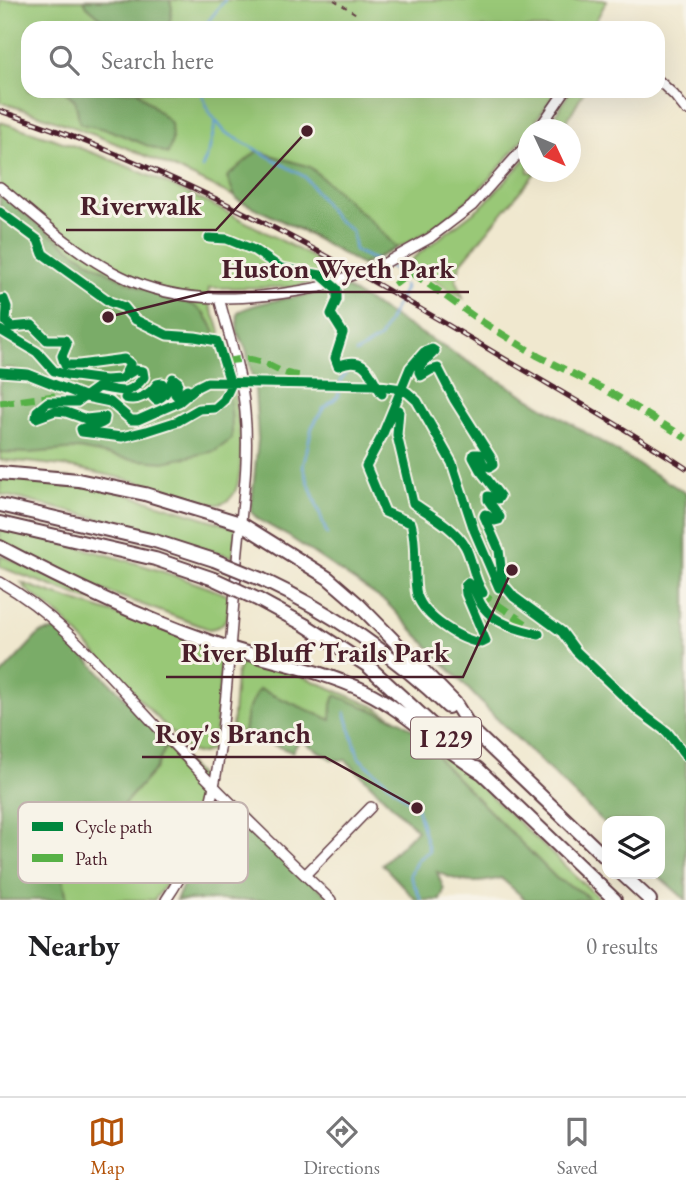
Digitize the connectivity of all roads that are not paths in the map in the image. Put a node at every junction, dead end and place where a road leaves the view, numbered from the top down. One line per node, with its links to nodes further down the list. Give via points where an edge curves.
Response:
1 (665, 87): 3 (street)
2 (560, 98): 4 (street)
3 (686, 110)
4 (546, 119)
5 (518, 154): 7 (street, bridge, via 472,206 430,238 385,263 320,287)
6 (0, 187): 7 (street, via 83,253 120,276 181,295)
7 (219, 298): 11 (street, via 243,391 246,463)
8 (0, 473): 11 (highway, via 78,480 145,494)
9 (0, 505): 15 (highway, I 229, bridge, via 155,541 263,580 378,646)
10 (0, 523): 16 (highway, I 229, bridge, via 155,559 259,600 368,666)
11 (240, 523): 14 (street); 15 (highway, via 328,578 358,604 455,703)
12 (0, 547): 14 (highway, via 101,599)
13 (0, 582): 17 (street, via 57,621)
14 (230, 648): 16 (highway, via 365,691 413,720 455,757); 17 (street)
15 (470, 727): 22 (highway, I 229)
16 (482, 773): 28 (highway, I 229)
17 (215, 788): 18 (street); 19 (street)
18 (210, 802)
19 (229, 802)
20 (370, 807): 23 (street)
21 (248, 820): 23 (street)
22 (602, 854)
23 (305, 876): 27 (street)
24 (627, 879): 29 (highway)
25 (176, 883): 26 (street)
26 (166, 900)
27 (331, 900)
28 (615, 900)
29 (650, 900)

